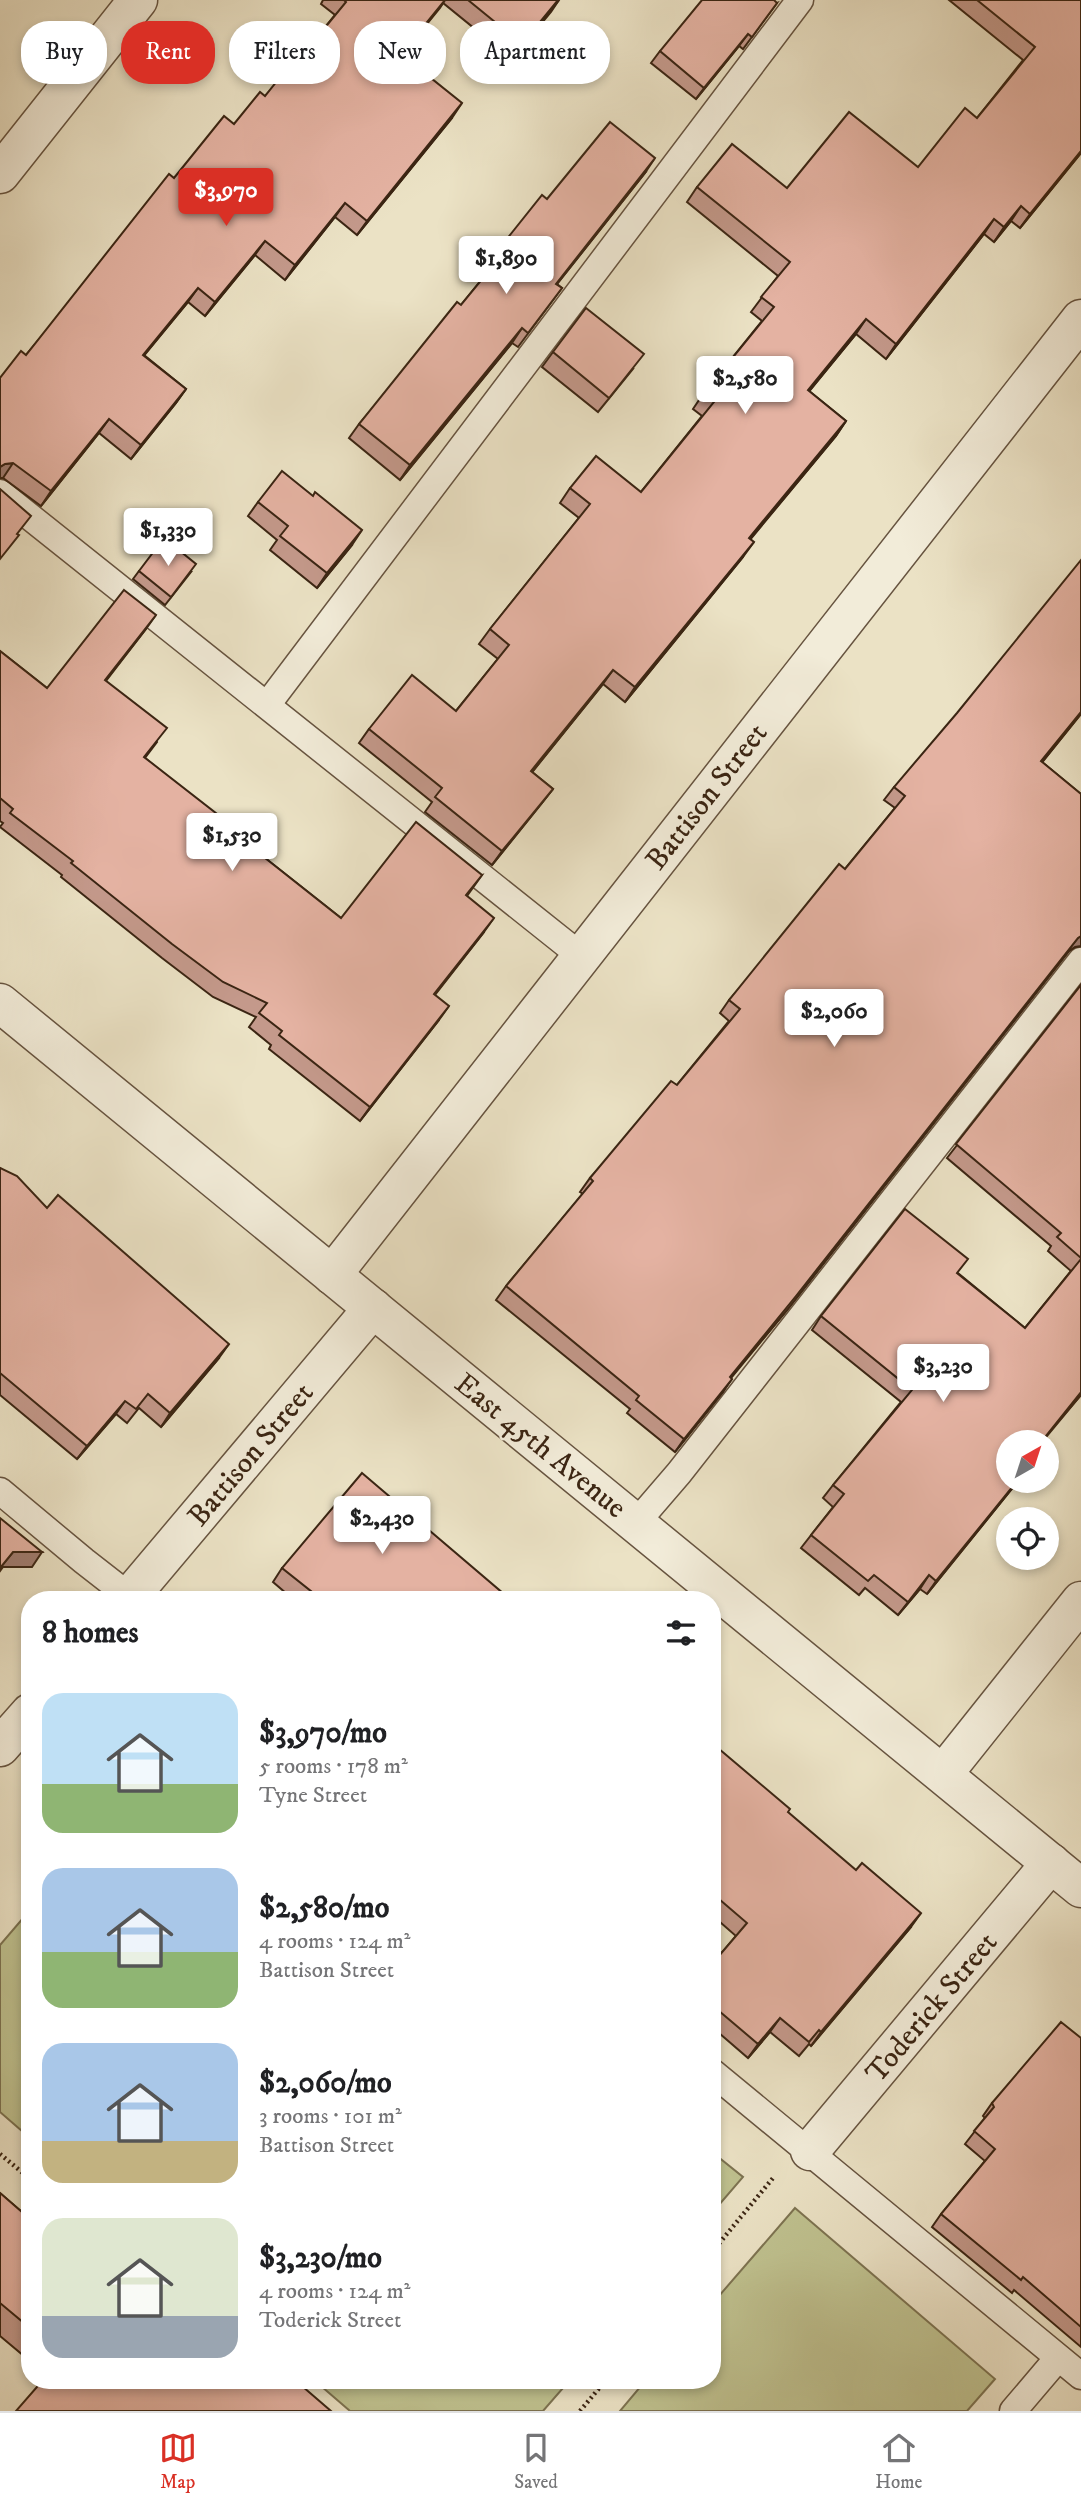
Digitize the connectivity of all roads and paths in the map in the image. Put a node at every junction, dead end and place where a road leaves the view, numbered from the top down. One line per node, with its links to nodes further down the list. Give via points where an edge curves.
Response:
1 (138, 0): 3 (street)
2 (800, 0): 6 (lane)
3 (7, 152)
4 (1081, 319): 7 (street, Battison Street)
5 (0, 493): 6 (lane)
6 (267, 705): 7 (lane)
7 (581, 956): 10 (street, Battison Street)
8 (1081, 961): 13 (lane)
9 (0, 1003): 10 (street, East 45th Avenue)
10 (332, 1275): 11 (street, East 45th Avenue)
11 (373, 1308): 13 (street, East 45th Avenue); 15 (street, Battison Street)
12 (0, 1490): 14 (lane)
13 (636, 1523): 16 (street, East 45th Avenue)
14 (121, 1591)
15 (136, 1591)
16 (719, 1591)
17 (721, 1592): 21 (street, East 45th Avenue)
18 (1081, 1601): 21 (street)
19 (21, 1723): 20 (street)
20 (0, 1747)
21 (943, 1774): 22 (street, East 45th Avenue)
22 (1051, 1863): 23 (street, East 45th Avenue); 25 (street, Toderick Street)
23 (1081, 1888)
24 (721, 2079): 25 (lane)
25 (810, 2151): 28 (path, via 783,2166); 29 (lane)
26 (0, 2154): 27 (path)
27 (21, 2172)
28 (721, 2241)
29 (1058, 2358): 30 (lane); 33 (lane)
30 (1081, 2376)
31 (598, 2389): 32 (path)
32 (580, 2411)
33 (1013, 2411)

